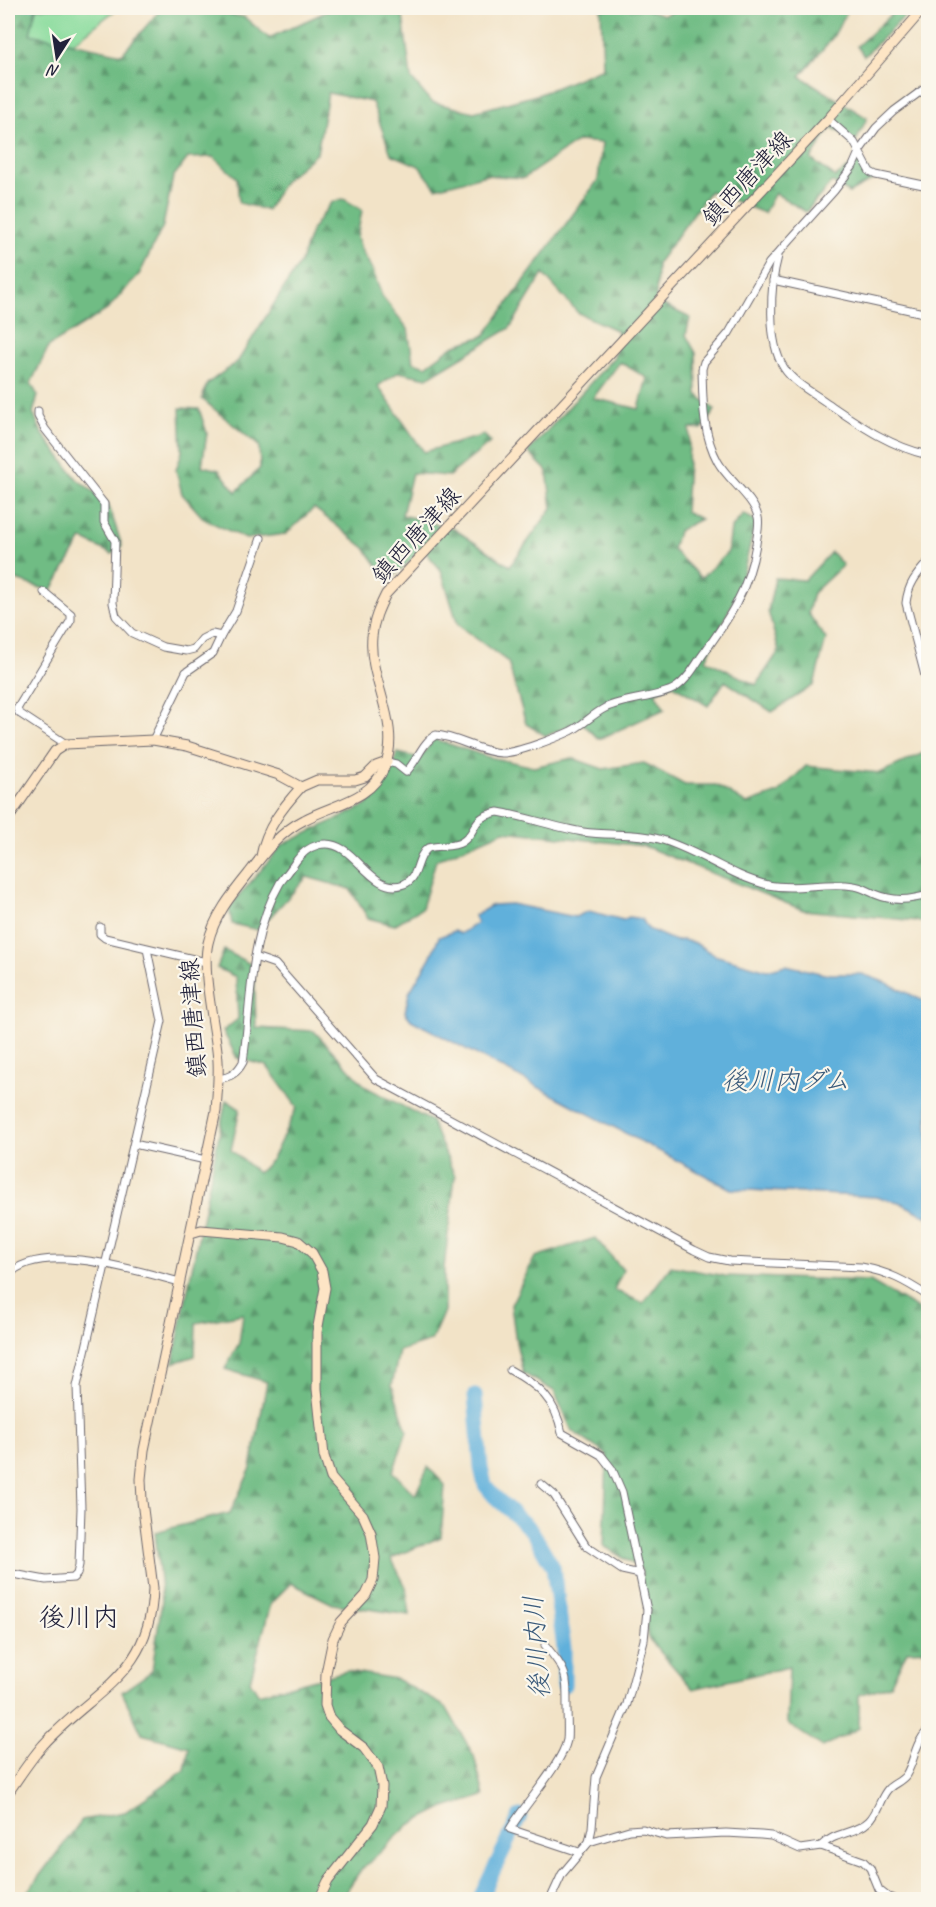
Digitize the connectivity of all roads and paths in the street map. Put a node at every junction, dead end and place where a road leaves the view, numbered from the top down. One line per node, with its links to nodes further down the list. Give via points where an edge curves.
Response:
1 (924, 8): 3 (main road, 鎮西唐津線)
2 (928, 86): 4 (street, via 894,111)
3 (828, 119): 4 (street); 18 (main road, 鎮西唐津線, via 386,594 371,638 389,730)
4 (860, 150): 5 (street, via 876,175); 6 (street, via 834,191)
5 (928, 186)
6 (778, 253): 7 (street); 18 (street, via 702,369 705,430 718,462 754,507 758,525 746,587 730,618 687,676 675,688 627,699 572,731 519,750 483,750 436,735 406,771)
7 (773, 280): 8 (street); 10 (street, via 772,318 778,353 792,377 870,432 893,444)
8 (928, 314)
9 (38, 411): 14 (street, via 45,429 104,504 104,522 115,541 116,616 132,633 163,647 186,651 212,634)
10 (928, 454)
11 (261, 538): 14 (street, via 236,611)
12 (928, 562): 15 (street, via 907,590 906,603)
13 (44, 592): 17 (street, via 71,614 71,620 17,709)
14 (221, 636): 16 (street, via 213,654 186,672)
15 (928, 687)
16 (153, 740): 17 (main road); 19 (main road, via 188,746 279,775)
17 (66, 744): 20 (main road, via 55,752)
18 (387, 762): 19 (main road, via 355,780 317,780); 21 (main road, 鎮西唐津線, via 369,789 291,826)
19 (301, 787): 21 (main road, via 281,809 263,845)
20 (8, 819)
21 (261, 858): 26 (main road, 鎮西唐津線, via 219,915 207,945)
22 (928, 895): 25 (street, via 896,900 844,885 768,885 658,839 585,832 498,812 485,815 459,844 428,848 411,880 397,886 383,884 337,846 318,844 308,849 280,883)
23 (100, 927): 24 (street, via 105,938)
24 (147, 949): 26 (street); 28 (street, via 162,1021)
25 (255, 957): 27 (street, via 243,1062 238,1071); 34 (street, via 275,964 376,1078 709,1257 861,1267 904,1280)
26 (206, 963): 27 (main road, 鎮西唐津線)
27 (218, 1079): 30 (main road, 鎮西唐津線, via 216,1111)
28 (134, 1144): 29 (street); 31 (street)
29 (201, 1159)
30 (191, 1233): 33 (main road, 鎮西唐津線); 45 (main road, via 201,1230 298,1241 312,1253 322,1271 325,1288 317,1332 317,1378 324,1456 332,1478 363,1515 375,1558 373,1580 366,1595 341,1622 333,1639 325,1705 340,1730 371,1757 382,1786 381,1806 373,1824 328,1881)
31 (106, 1264): 32 (street, via 78,1259 42,1261 21,1266); 33 (street); 38 (street, via 77,1386 81,1508 77,1574 73,1578 46,1580 13,1574)
32 (8, 1276)
33 (180, 1282): 41 (main road, 鎮西唐津線, via 141,1479 153,1588 146,1634 121,1674 44,1744)
34 (928, 1296)
35 (510, 1370): 37 (street, via 534,1383 548,1398 562,1433 601,1455 612,1469 622,1492)
36 (541, 1484): 37 (street, via 555,1495 586,1545 622,1570)
37 (640, 1574): 42 (street, via 647,1610 644,1640 627,1704 596,1777)
38 (8, 1580)
39 (545, 1645): 44 (street, via 563,1667 567,1682 567,1740 560,1759 510,1829)
40 (928, 1730): 43 (street, via 916,1747 905,1777 887,1790 868,1822 828,1839)
41 (8, 1794)
42 (589, 1842): 43 (street, via 643,1829 666,1836 761,1835 800,1849); 44 (street)
43 (821, 1846): 47 (street, via 863,1861 879,1890)
44 (579, 1852): 46 (street)
45 (319, 1899)
46 (550, 1899)
47 (898, 1899)

